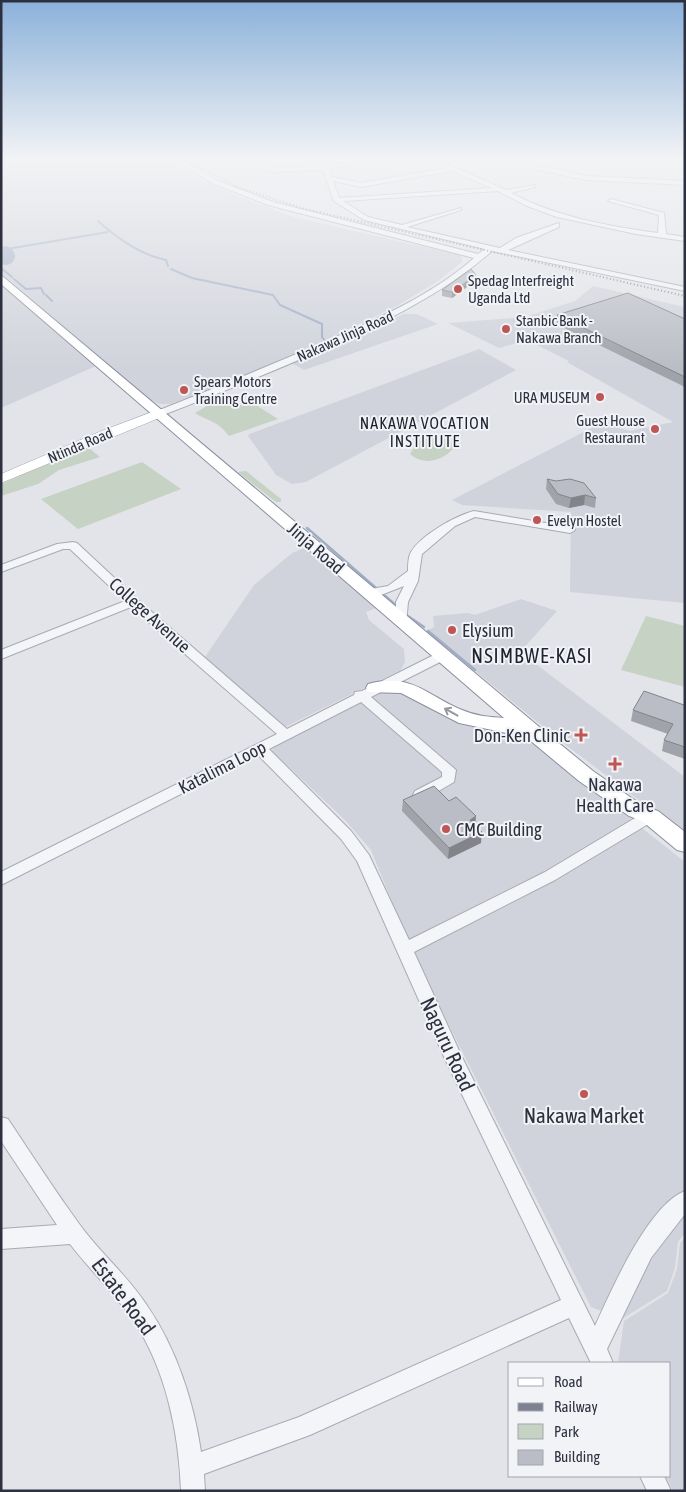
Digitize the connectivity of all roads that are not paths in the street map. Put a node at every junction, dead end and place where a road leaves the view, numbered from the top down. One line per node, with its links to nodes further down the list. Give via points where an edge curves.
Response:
1 (369, 230): 10 (street)
2 (417, 230): 8 (street)
3 (543, 230): 9 (street)
4 (629, 230): 6 (street)
5 (662, 230): 6 (street)
6 (662, 236): 7 (street)
7 (685, 239)
8 (490, 248): 9 (street); 10 (street, Nakawa Jinja Road)
9 (502, 250): 12 (street)
10 (480, 257): 13 (street, Nakawa Jinja Road, via 417,302 378,322 257,375)
11 (1, 278): 13 (highway, Jinja Road)
12 (685, 289)
13 (157, 411): 14 (main road, Ntinda Road); 15 (main road, Ntinda Road); 19 (highway, Jinja Road)
14 (1, 473)
15 (1, 479)
16 (570, 530): 18 (street, via 474,514 451,524 422,545 416,553)
17 (1, 569): 20 (street, College Avenue, via 61,546 73,545)
18 (411, 574): 19 (street, via 400,585); 21 (street, via 412,581 402,602)
19 (369, 594): 21 (highway, Jinja Road)
20 (134, 602): 22 (street); 25 (street, College Avenue)
21 (402, 622): 23 (highway, Jinja Road)
22 (1, 655)
23 (442, 656): 24 (street, Katalima Loop); 26 (highway, Jinja Road)
24 (368, 692): 25 (street, Katalima Loop); 26 (highway, one-way to 24, via 515,726 462,717 410,688 389,685); 28 (street, via 449,770 449,779)
25 (285, 734): 27 (street, Katalima Loop)
26 (537, 736): 29 (highway, Jinja Road, via 586,776)
27 (260, 748): 32 (street, Katalima Loop); 33 (street, Naguru Road, via 346,835 364,859)
28 (405, 804)
29 (643, 815): 30 (highway, Jinja Road); 31 (highway, Jinja Road); 33 (street, via 550,876)
30 (685, 844)
31 (685, 852)
32 (1, 879)
33 (404, 950): 38 (street, Naguru Road)
34 (2, 1127): 36 (street, Estate Road)
35 (685, 1200): 39 (street, via 669,1215 637,1259)
36 (74, 1234): 37 (street); 40 (street, Estate Road, via 141,1314 160,1345 180,1406)
37 (1, 1239)
38 (574, 1305): 39 (street, Naguru Road); 40 (street, via 302,1426)
39 (599, 1356)
40 (194, 1466): 42 (street, Estate Road)
41 (652, 1477): 43 (street)
42 (194, 1491)
43 (658, 1491)

